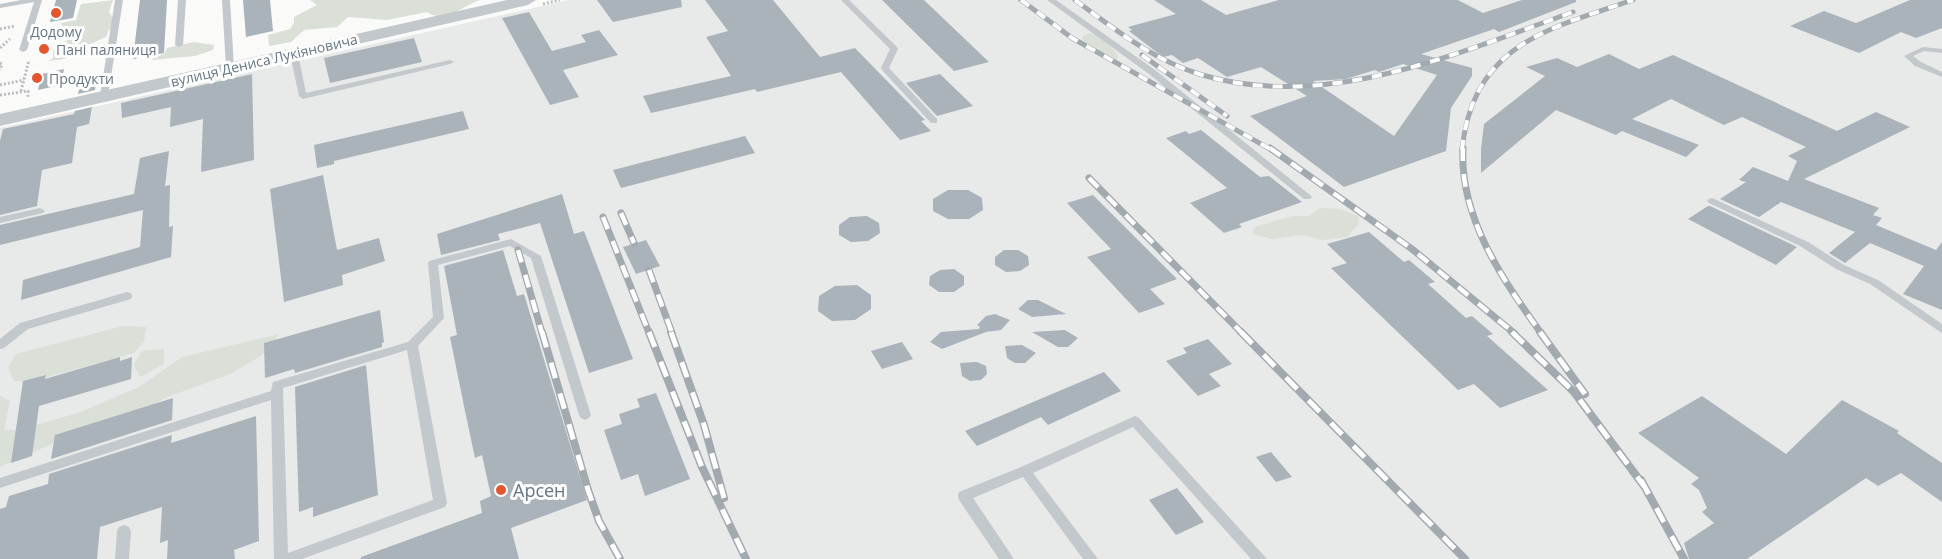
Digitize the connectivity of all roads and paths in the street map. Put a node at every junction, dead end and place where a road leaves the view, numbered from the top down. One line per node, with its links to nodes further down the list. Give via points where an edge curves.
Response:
1 (33, 0): 9 (lane)
2 (38, 0): 15 (lane)
3 (119, 0): 26 (lane)
4 (182, 0): 13 (lane)
5 (226, 0): 20 (lane)
6 (528, 0): 17 (street, вулиця Дениса Лукіяновича)
7 (845, 0): 28 (lane, via 894,49 885,68)
8 (1051, 0): 29 (lane, via 1160,78)
9 (20, 2): 10 (lane); 11 (path)
10 (0, 6)
11 (15, 26): 12 (path); 14 (path, via 9,43)
12 (0, 29)
13 (179, 45)
14 (0, 48)
15 (23, 50): 23 (path, via 31,48)
16 (1942, 51): 22 (lane, via 1923,49 1908,56)
17 (294, 54): 18 (lane, via 303,96); 20 (street, вулиця Дениса Лукіяновича)
18 (450, 62)
19 (0, 63): 21 (path)
20 (230, 68): 26 (street, вулиця Дениса Лукіяновича)
21 (0, 70)
22 (1942, 75)
23 (24, 80): 24 (path); 25 (path)
24 (0, 85)
25 (21, 91)
26 (104, 96): 27 (street, вулиця Дениса Лукіяновича)
27 (0, 120)
28 (934, 121)
29 (1307, 197)
30 (1712, 201): 34 (lane, via 1874,282)
31 (40, 211): 32 (lane)
32 (0, 220)
33 (127, 296): 35 (lane, via 24,326)
34 (1942, 329)
35 (0, 345)
36 (412, 345): 37 (lane, via 277,385); 38 (lane, via 439,318 433,263 511,242 536,256); 43 (lane, via 441,503)
37 (278, 394): 40 (lane); 43 (lane)
38 (585, 415)
39 (1025, 471): 44 (lane, via 964,496); 45 (lane); 46 (lane, via 1136,421)
40 (0, 483)
41 (124, 531): 42 (lane)
42 (122, 559)
43 (284, 559)
44 (1007, 559)
45 (1091, 559)
46 (1260, 559)

